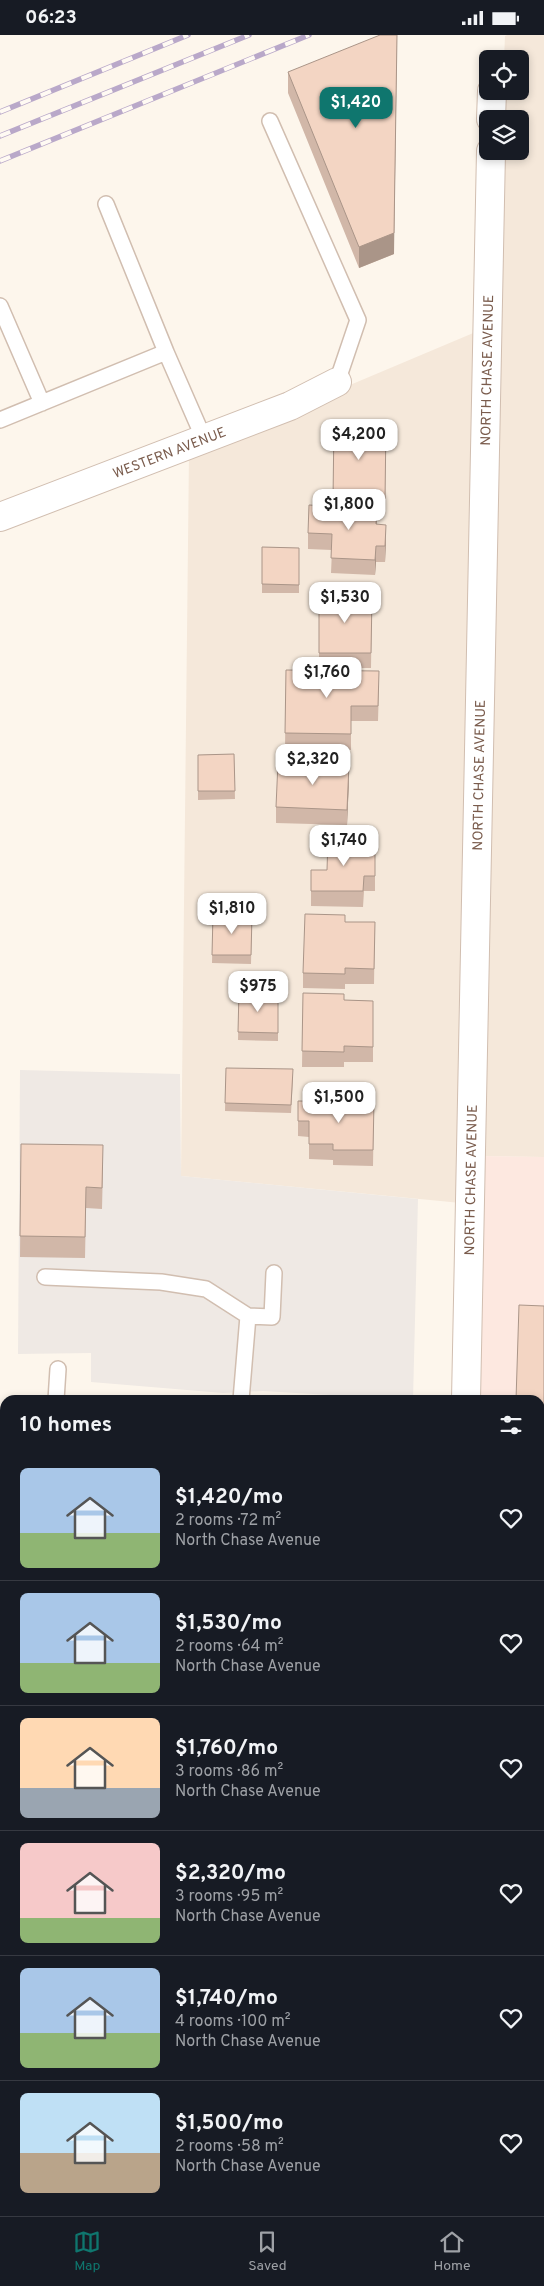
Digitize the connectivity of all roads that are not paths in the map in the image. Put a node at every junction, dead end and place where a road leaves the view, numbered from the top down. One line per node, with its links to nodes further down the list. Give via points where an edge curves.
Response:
1 (270, 121): 6 (lane, via 358,320)
2 (491, 160): 17 (street, NORTH CHASE AVENUE)
3 (106, 204): 5 (lane)
4 (0, 306): 7 (lane)
5 (166, 352): 7 (lane); 9 (lane)
6 (337, 382): 9 (street, WESTERN AVENUE, via 290,406)
7 (42, 403): 8 (lane)
8 (0, 420)
9 (204, 439): 10 (street, WESTERN AVENUE)
10 (0, 517)
11 (274, 1273): 13 (lane, via 272,1317)
12 (45, 1277): 13 (lane, via 161,1282 206,1289)
13 (248, 1315): 16 (lane)
14 (58, 1369): 15 (lane)
15 (56, 1395)
16 (241, 1395)
17 (466, 1395)

